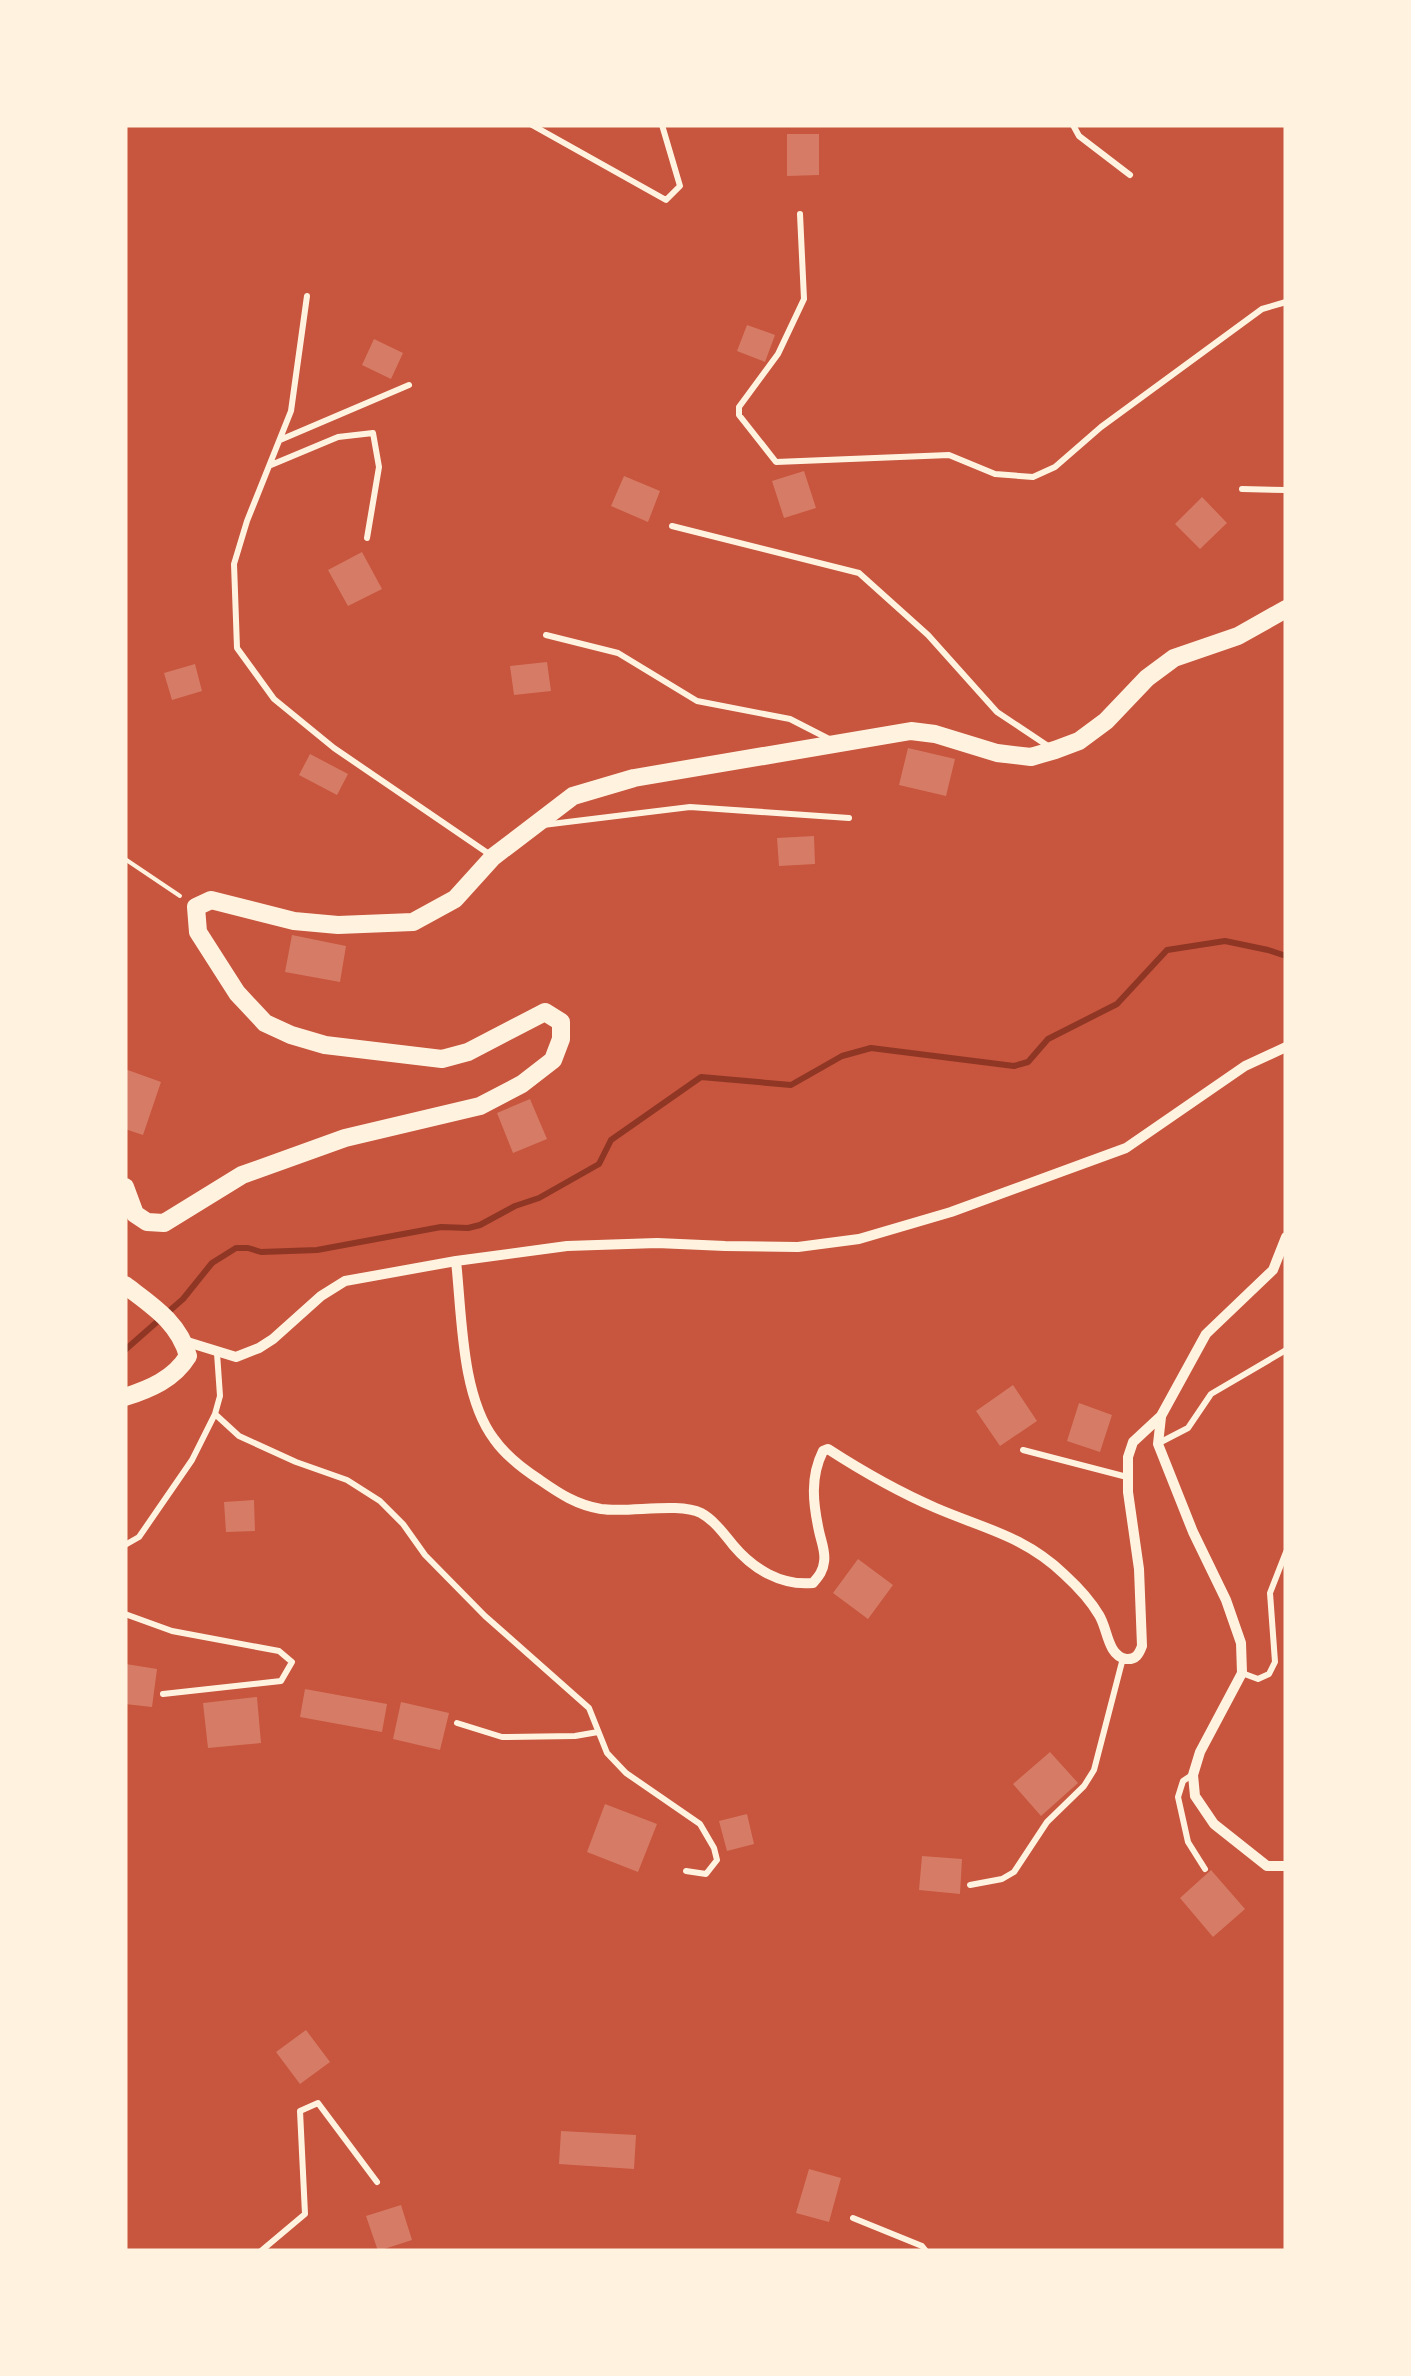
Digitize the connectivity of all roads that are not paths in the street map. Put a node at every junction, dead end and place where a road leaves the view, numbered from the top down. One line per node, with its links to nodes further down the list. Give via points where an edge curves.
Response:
1 (532, 125): 2 (lane, via 666,200 680,186)
2 (662, 125)
3 (1074, 125): 4 (lane)
4 (1130, 175)
5 (800, 214): 7 (lane, via 804,299 778,354 739,407 776,462 949,454 995,474 1033,477 1056,467 1262,309)
6 (306, 296): 9 (lane, via 291,412)
7 (1286, 302)
8 (408, 385): 9 (lane)
9 (279, 441): 10 (lane)
10 (270, 466): 14 (lane, via 338,437 373,433 379,467); 21 (lane, via 234,564 237,648 274,699 334,748)
11 (1242, 489): 12 (lane)
12 (1286, 490)
13 (672, 526): 18 (lane, via 859,573 997,712)
14 (367, 538)
15 (1286, 608): 18 (street, via 1238,636 1174,658 1106,721)
16 (546, 635): 17 (lane, via 618,654 697,701 790,719)
17 (836, 743): 18 (street, via 911,731 998,753 1031,757); 20 (street, via 634,778 573,796)
18 (1055, 750)
19 (849, 818): 20 (lane, via 690,807)
20 (532, 827): 21 (street)
21 (493, 857): 23 (street, via 455,899 412,922 294,921 211,900 196,906 198,932 237,994 265,1023 291,1035 442,1059 545,1012 561,1022 553,1060 480,1106 345,1138 242,1175 164,1223 136,1214)
22 (1286, 1047): 25 (street, via 1245,1066 1126,1148 859,1239 798,1246 567,1246)
23 (125, 1187)
24 (1286, 1237): 32 (street, via 1273,1270 1206,1334)
25 (456, 1261): 29 (street, via 345,1281 259,1348 236,1357); 39 (street, via 470,1387 479,1412 520,1466 568,1500 619,1512 692,1510 705,1515 749,1563 776,1578 812,1584 826,1558 813,1498 820,1456 828,1450 935,1508 1032,1547 1100,1616 1111,1648)
26 (125, 1285): 27 (street)
27 (184, 1341): 29 (street); 30 (street, via 188,1356 180,1368)
28 (1286, 1350): 33 (lane, via 1211,1394 1188,1428)
29 (217, 1352): 31 (lane)
30 (125, 1397)
31 (215, 1414): 36 (lane, via 192,1460 139,1537); 43 (lane, via 239,1436 347,1480 380,1502 484,1616 589,1708)
32 (1161, 1416): 33 (street); 35 (street, via 1133,1442)
33 (1158, 1444): 40 (street, via 1226,1600)
34 (1023, 1450): 35 (lane)
35 (1128, 1477): 39 (street, via 1142,1646 1132,1659)
36 (125, 1545)
37 (1286, 1552): 40 (lane, via 1270,1593 1275,1662 1258,1678)
38 (125, 1614): 41 (lane, via 172,1631 280,1651 292,1662 281,1682)
39 (1123, 1658): 48 (lane, via 1084,1786 1047,1822 1014,1872)
40 (1242, 1674): 44 (street)
41 (163, 1694)
42 (456, 1723): 43 (lane, via 502,1737)
43 (598, 1732): 47 (lane, via 626,1773 700,1824 717,1860 706,1874)
44 (1193, 1774): 45 (street, via 1195,1796 1214,1824 1267,1866); 46 (lane, via 1183,1780 1178,1798 1188,1842)
45 (1286, 1866)
46 (1205, 1869)
47 (686, 1871)
48 (970, 1885)
49 (378, 2182): 51 (lane, via 318,2103 300,2111 305,2214)
50 (853, 2218): 52 (lane)
51 (261, 2251)
52 (926, 2251)

